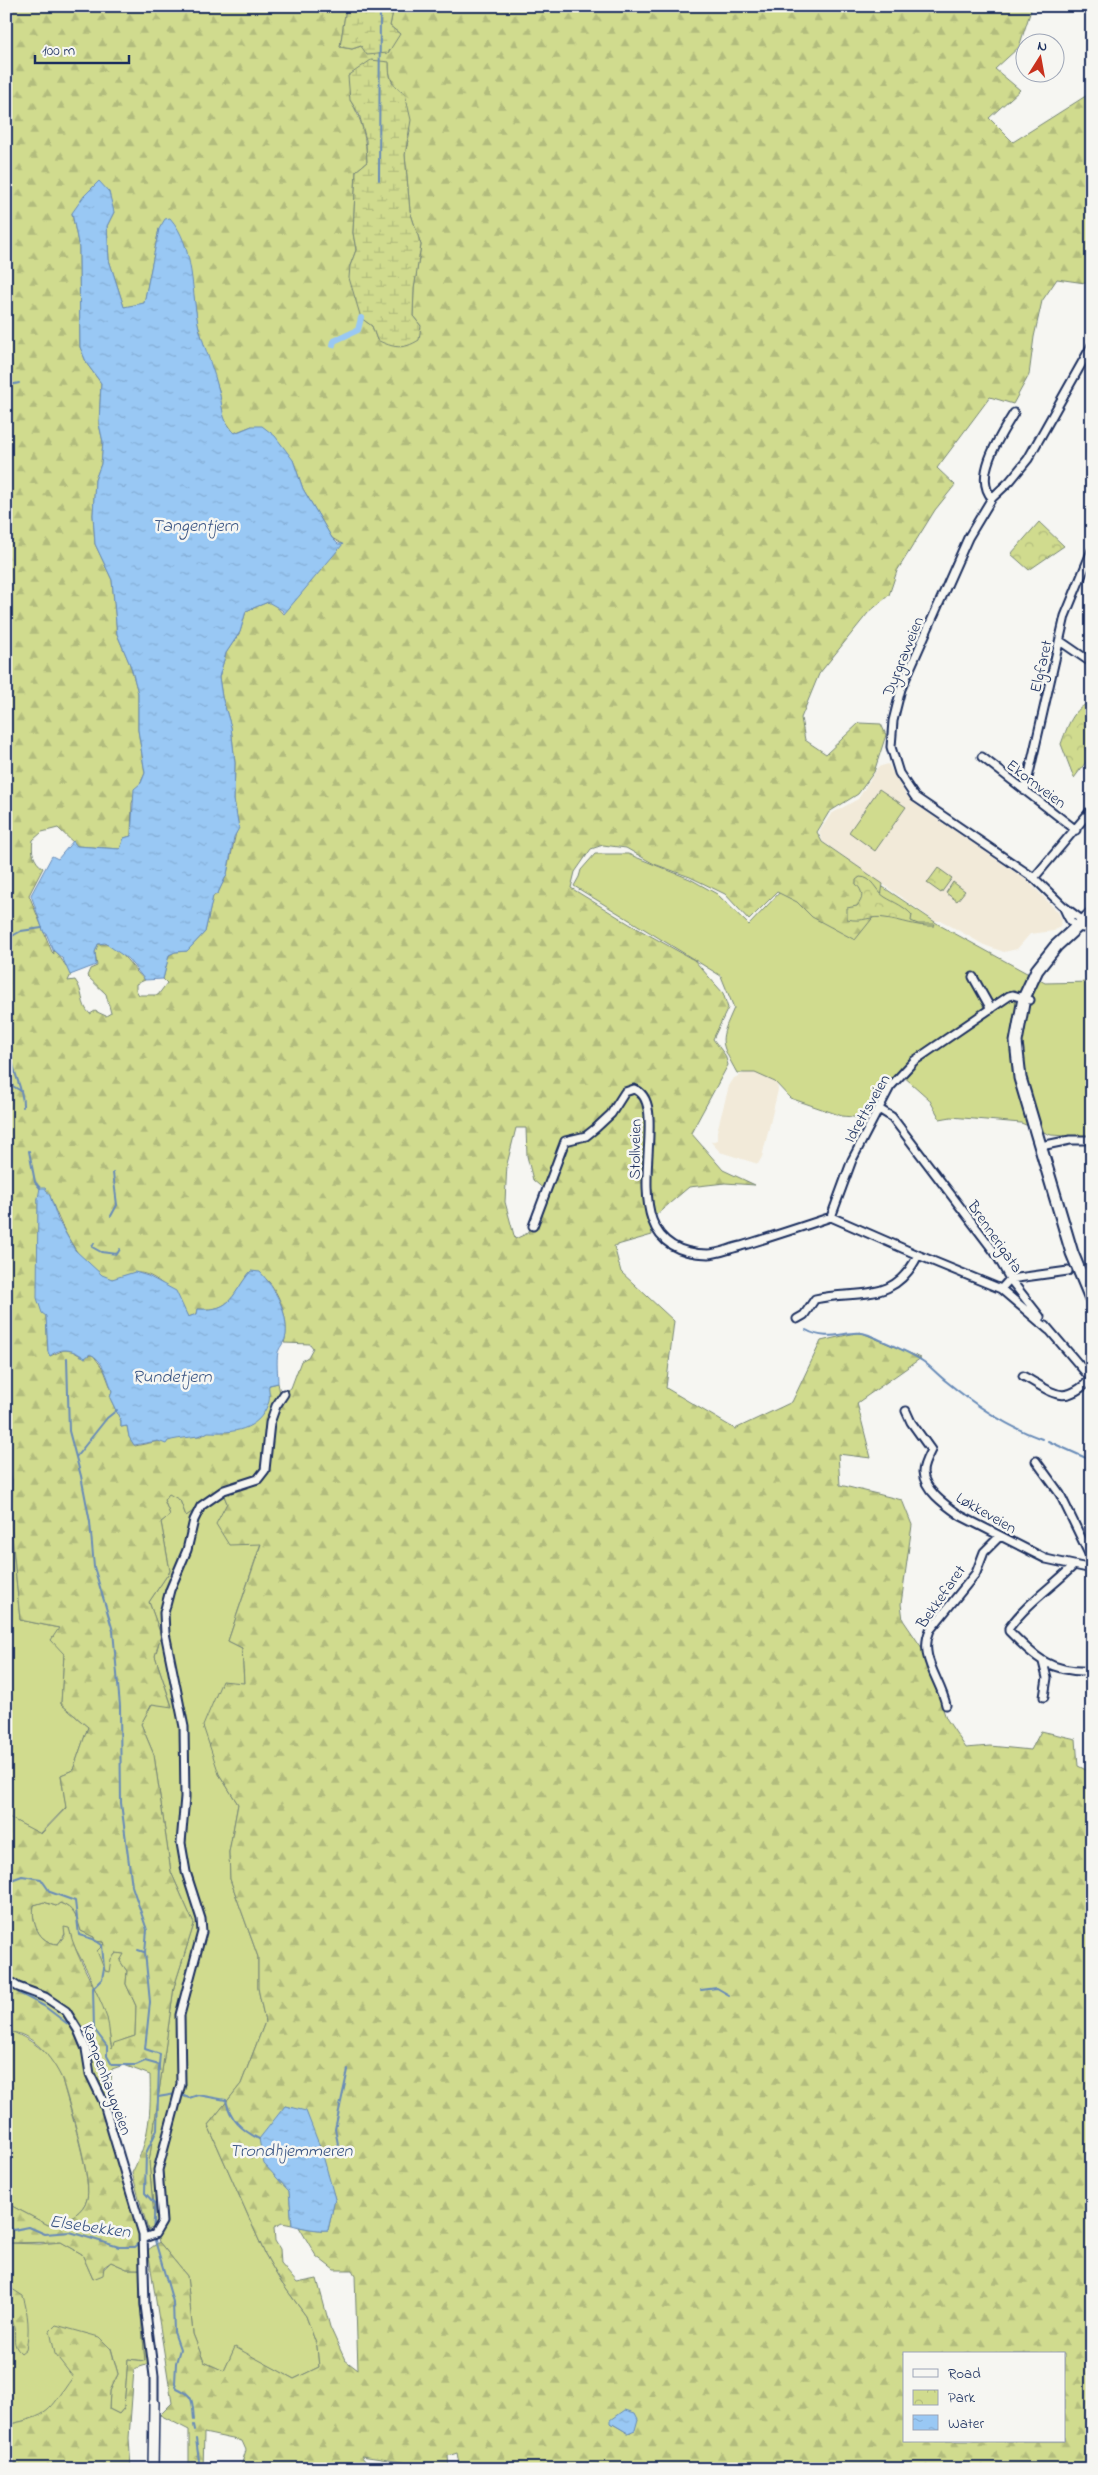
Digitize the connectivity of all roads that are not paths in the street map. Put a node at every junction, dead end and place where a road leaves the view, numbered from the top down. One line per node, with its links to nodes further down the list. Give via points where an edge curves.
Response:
1 (1092, 345): 3 (street, Dyrgravveien, via 1028,459)
2 (1014, 412): 3 (street, via 988,464 984,485)
3 (992, 498): 11 (street, Dyrgravveien, via 963,548 900,689 891,747 898,773 916,797)
4 (1092, 550): 5 (street, Elgfaret, via 1065,616)
5 (1060, 641): 6 (street); 8 (street, Elgfaret)
6 (1092, 663)
7 (982, 757): 8 (street, Ekornveien)
8 (1025, 791): 10 (street, Ekornveien)
9 (1092, 810): 10 (street)
10 (1076, 830): 11 (street)
11 (1034, 878): 13 (street, Dyrgravveien, via 1063,906 1070,921)
12 (1092, 913): 13 (main road)
13 (1083, 924): 15 (main road, via 1047,968)
14 (973, 977): 16 (street)
15 (1027, 999): 16 (street, Idrettsveien, via 1013,995); 19 (main road, via 1023,1036 1026,1093)
16 (992, 1009): 17 (street, Idrettsveien, via 914,1060 890,1087)
17 (879, 1109): 20 (street, Idrettsveien, via 852,1160); 25 (street, Brennerigata, via 892,1118 996,1254)
18 (1092, 1140): 19 (street, via 1070,1140)
19 (1041, 1146): 24 (main road)
20 (831, 1217): 21 (street, Stollveien, via 709,1254 675,1249 667,1244 657,1231 648,1191 648,1107 634,1088 625,1092 611,1114 586,1136 566,1141); 22 (street)
21 (533, 1226)
22 (918, 1255): 26 (street); 28 (street, via 898,1283 887,1290 815,1300)
23 (1092, 1271): 24 (street)
24 (1074, 1272): 25 (street); 27 (main road)
25 (1010, 1280): 26 (street); 29 (street, Brennerigata)
26 (1001, 1288): 29 (street)
27 (1092, 1302)
28 (797, 1319)
29 (1049, 1330): 31 (street, Brennerigata)
30 (1023, 1376): 31 (street, via 1068,1396 1079,1392)
31 (1092, 1380)
32 (284, 1394): 44 (street, via 270,1423 265,1470 258,1479 224,1490 201,1506 164,1613 184,1727 185,1798 181,1843 202,1932 180,2015 180,2092 158,2170 162,2222 155,2234)
33 (906, 1411): 35 (street, Løkkeveien, via 931,1450 923,1470 925,1481 936,1496 961,1516)
34 (1036, 1461): 36 (street, via 1060,1494)
35 (999, 1537): 37 (street, Løkkeveien, via 1046,1559); 42 (street, Bekkefaret, via 984,1552 976,1573 926,1639 929,1660)
36 (1092, 1560)
37 (1074, 1566): 38 (street, Løkkeveien); 39 (street, via 1050,1589 1029,1603 1009,1628)
38 (1092, 1569)
39 (1040, 1660): 40 (street, via 1072,1672); 41 (street, via 1047,1678)
40 (1092, 1672)
41 (1044, 1697)
42 (946, 1705)
43 (6, 1979): 44 (street, Kampenhaugveien, via 56,2003 73,2021 86,2049 94,2084 103,2101)
44 (144, 2238): 45 (street, Kampenhaugveien, via 145,2305)
45 (154, 2403): 46 (street)
46 (153, 2469)

